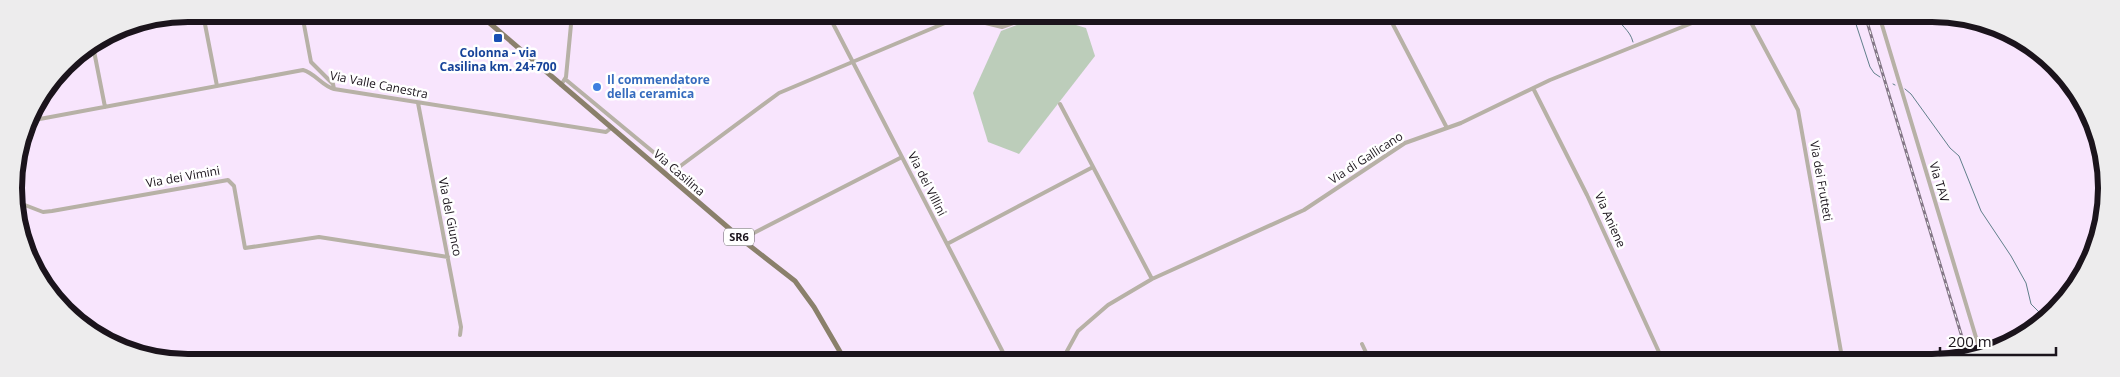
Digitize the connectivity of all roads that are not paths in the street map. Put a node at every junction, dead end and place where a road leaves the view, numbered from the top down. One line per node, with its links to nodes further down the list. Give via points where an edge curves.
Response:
1 (204, 22): 16 (street)
2 (304, 22): 19 (street, via 312,62)
3 (488, 22): 17 (main road, Via Casilina / SR6)
4 (571, 22): 15 (street)
5 (832, 22): 14 (street, Via dei Villini)
6 (946, 22): 14 (street)
7 (982, 22): 8 (street, via 998,27)
8 (1016, 22)
9 (1392, 23): 25 (street)
10 (1687, 23): 18 (street, Via di Gallicano)
11 (1751, 23): 41 (street, Via dei Frutteti, via 1797,108)
12 (1882, 23): 35 (street, Via TAV)
13 (95, 51): 22 (street)
14 (853, 61): 15 (street, via 778,94 675,170); 26 (street, Via dei Villini)
15 (566, 78): 17 (street)
16 (216, 86): 19 (street, Via Valle Canestra, via 303,70 324,86); 22 (street, Via Valle Canestra)
17 (561, 86): 24 (main road, Via Casilina / SR6)
18 (1533, 88): 25 (street, Via di Gallicano); 40 (street, Via Aniene, via 1588,196)
19 (334, 89): 20 (street, Via Valle Canestra)
20 (418, 103): 24 (street, Via Valle Canestra, via 606,132); 31 (street, Via del Giunco)
21 (1060, 104): 27 (street)
22 (105, 106): 23 (street, Via Valle Canestra)
23 (38, 119)
24 (611, 128): 29 (main road, Via Casilina / SR6)
25 (1447, 128): 32 (street, Via di Gallicano, via 1401,146 1300,212)
26 (902, 157): 29 (street); 30 (street, Via dei Villini)
27 (1093, 167): 30 (street); 32 (street)
28 (23, 204): 31 (street, Via dei Vimini, via 48,212 228,180 234,186 245,248 319,237)
29 (742, 240): 36 (main road, Via Casilina / SR6, via 795,281)
30 (947, 244): 37 (street, Via dei Villini)
31 (448, 257): 33 (street, Via del Giunco)
32 (1152, 279): 38 (street, Via di Gallicano, via 1097,313 1072,340)
33 (460, 335)
34 (1362, 344): 39 (street)
35 (1979, 347)
36 (841, 354)
37 (1004, 354)
38 (1064, 354)
39 (1367, 354)
40 (1660, 354)
41 (1841, 354)

